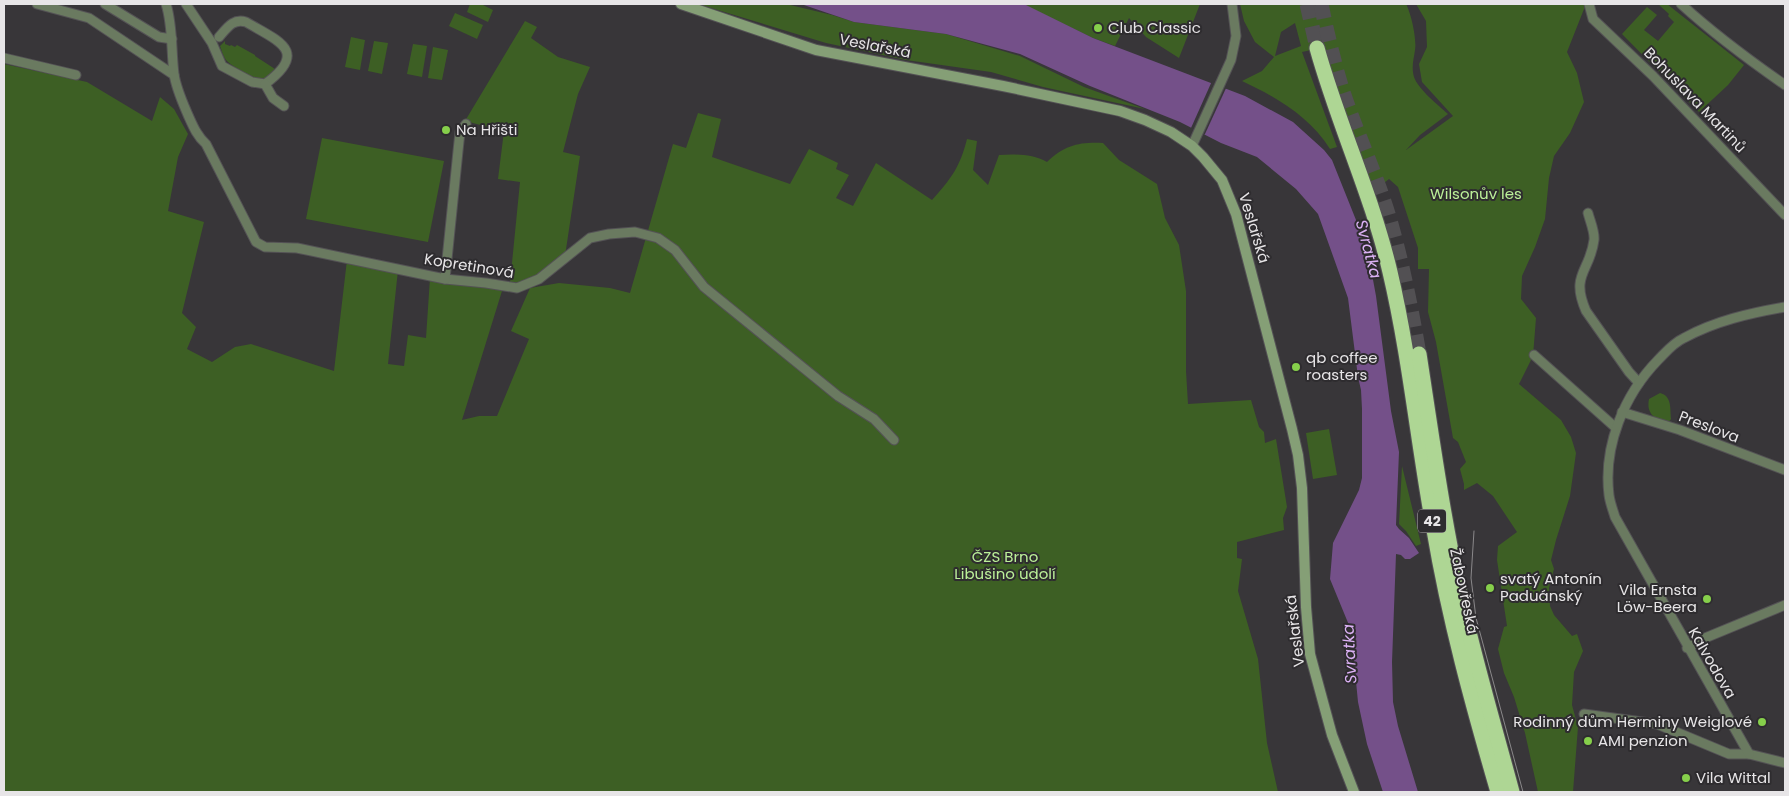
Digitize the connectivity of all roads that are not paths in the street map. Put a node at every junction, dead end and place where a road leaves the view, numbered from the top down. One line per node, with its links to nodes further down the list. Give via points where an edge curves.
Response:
1 (37, 4): 13 (street, via 89,18)
2 (104, 4): 10 (street, via 159,37)
3 (166, 4): 10 (street)
4 (186, 4): 15 (street, via 222,66 252,82)
5 (681, 4): 19 (street, Veslařská, via 816,50 1120,111 1172,132)
6 (1232, 4): 19 (street, via 1235,46)
7 (1590, 4): 21 (street, Bohuslava Martinů, via 1593,19 1653,76)
8 (1681, 4): 16 (street, via 1706,27)
9 (219, 37): 15 (street, via 240,20 285,46 288,60 284,68)
10 (172, 39): 13 (street)
11 (1317, 48): 37 (highway, Žabovřeská / 42, via 1384,246 1440,564)
12 (4, 58): 14 (street)
13 (174, 74): 22 (street, Kopretinová, via 194,128 206,144 256,242 265,247 297,248)
14 (76, 75)
15 (265, 84): 17 (street, via 273,98)
16 (1785, 85)
17 (284, 106)
18 (466, 124): 22 (street, via 460,132)
19 (1192, 146): 36 (street, Veslařská, via 1222,180 1232,202 1292,430 1302,488 1310,654 1332,735)
20 (1588, 213): 26 (street, via 1594,238 1580,281 1581,301)
21 (1785, 215)
22 (446, 279): 29 (street, Kopretinová, via 517,288 539,279 590,238 635,232 658,238 675,250 704,287 838,396 874,419)
23 (1785, 307): 26 (street, Kalvodova, via 1741,316 1683,338)
24 (1418, 354): 38 (highway, Žabovřeská / 42, via 1459,589)
25 (1534, 354): 28 (street)
26 (1639, 383): 27 (street, Kalvodova)
27 (1622, 412): 28 (street, Kalvodova); 30 (street, Preslova)
28 (1616, 428): 32 (street, Kalvodova, via 1609,472 1615,517)
29 (894, 440)
30 (1785, 470)
31 (1785, 605): 32 (street)
32 (1687, 648): 34 (street, Kalvodova)
33 (1584, 714): 34 (street, via 1657,724 1729,754)
34 (1748, 754): 35 (street)
35 (1785, 763)
36 (1354, 792)
37 (1498, 792)
38 (1512, 792)

